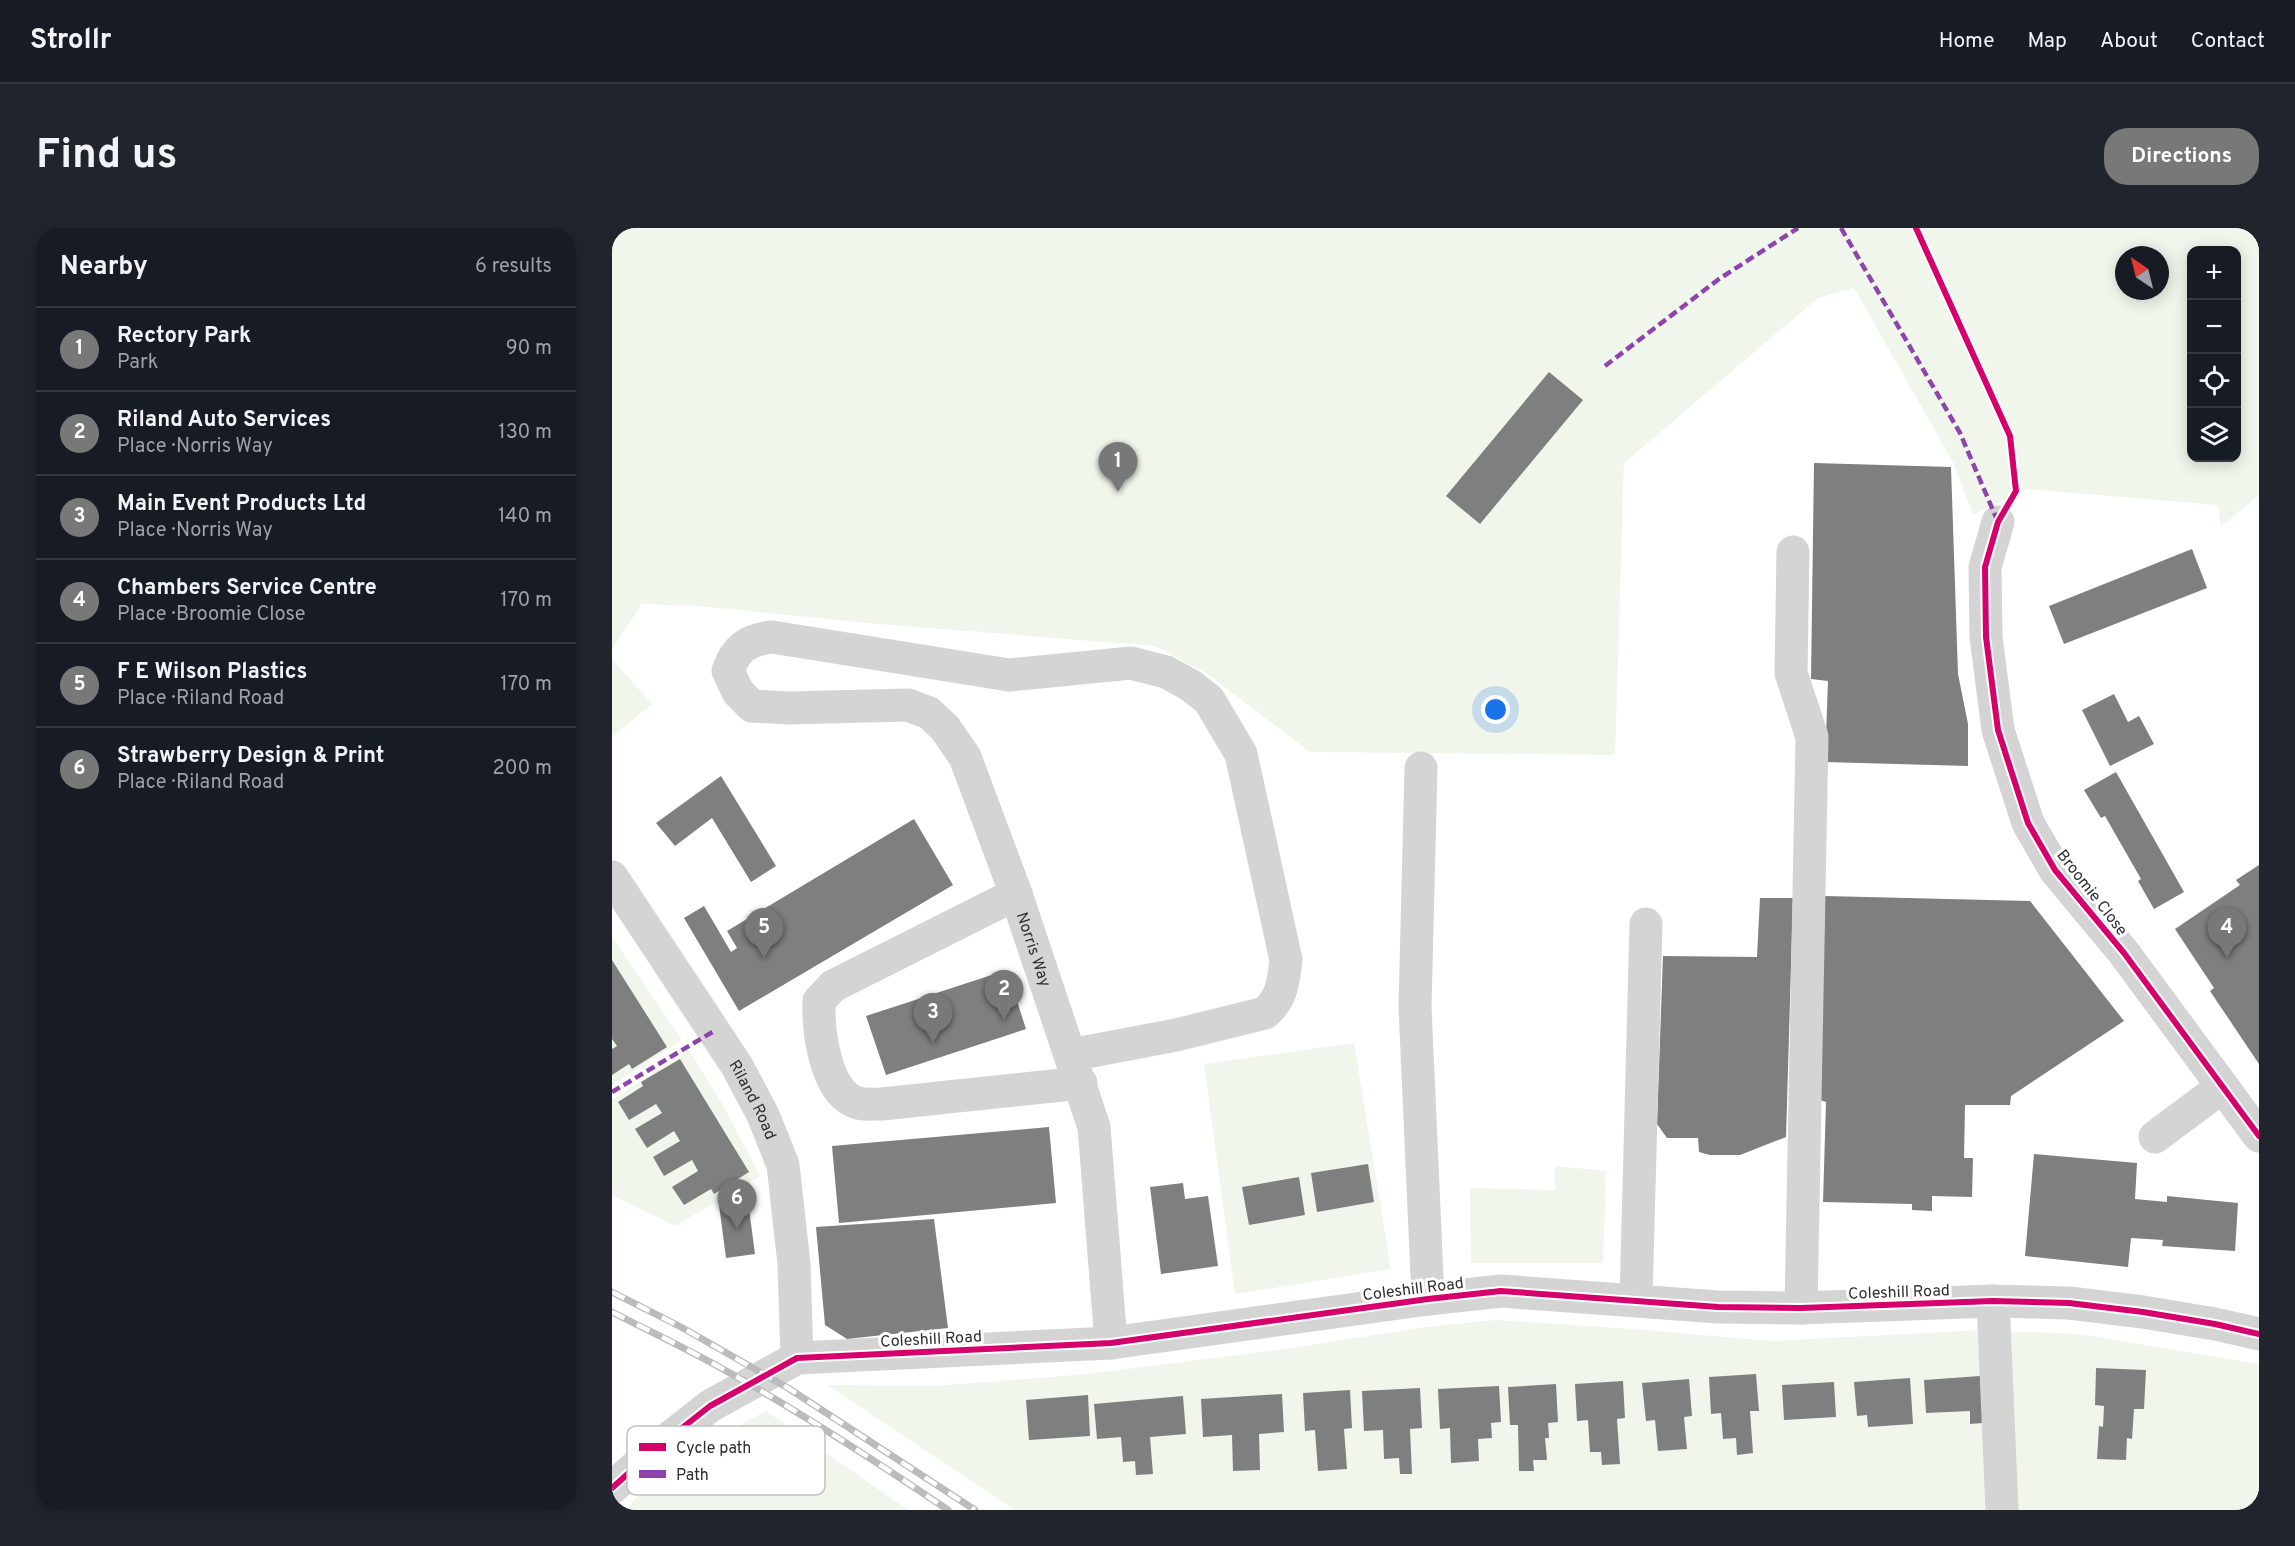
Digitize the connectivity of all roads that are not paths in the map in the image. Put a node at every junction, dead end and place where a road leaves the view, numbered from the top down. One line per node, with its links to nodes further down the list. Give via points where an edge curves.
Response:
1 (1998, 522): 8 (street, Broomie Close, via 1985,567 1986,637 1998,730 2028,823 2055,870 2124,954)
2 (1793, 552): 14 (street, via 1791,672 1812,737)
3 (1421, 768): 11 (street, via 1415,1006)
4 (612, 877): 17 (street, Riland Road, via 737,1066 783,1165 794,1264)
5 (1016, 894): 7 (street, Norris Way); 7 (street, via 833,986 819,1001 818,1018 829,1070 839,1092 857,1103 882,1104); 7 (street, Norris Way, via 965,757 929,713 908,705 752,706 738,692 728,671 734,654 755,639 772,637 1009,675 1131,663 1166,672 1209,700 1241,754 1286,960 1283,986 1276,1004 1265,1013 1176,1035)
6 (1646, 924): 12 (street)
7 (1076, 1069): 16 (street, Norris Way, via 1094,1127)
8 (2222, 1087): 9 (street, Broomie Close); 10 (street)
9 (2259, 1136)
10 (2155, 1137)
11 (1428, 1299): 12 (street, Coleshill Road, via 1501,1291); 16 (street, Coleshill Road)
12 (1636, 1300): 14 (street, Coleshill Road, via 1718,1307)
13 (1993, 1301): 14 (street, Coleshill Road); 15 (street, Coleshill Road, via 2143,1312); 21 (street)
14 (1801, 1308)
15 (2259, 1334)
16 (1111, 1343): 17 (street, Coleshill Road)
17 (797, 1358): 18 (street, Coleshill Road, via 710,1406)
18 (685, 1426)
19 (627, 1474): 20 (street, Coleshill Road)
20 (612, 1488)
21 (2002, 1510)

